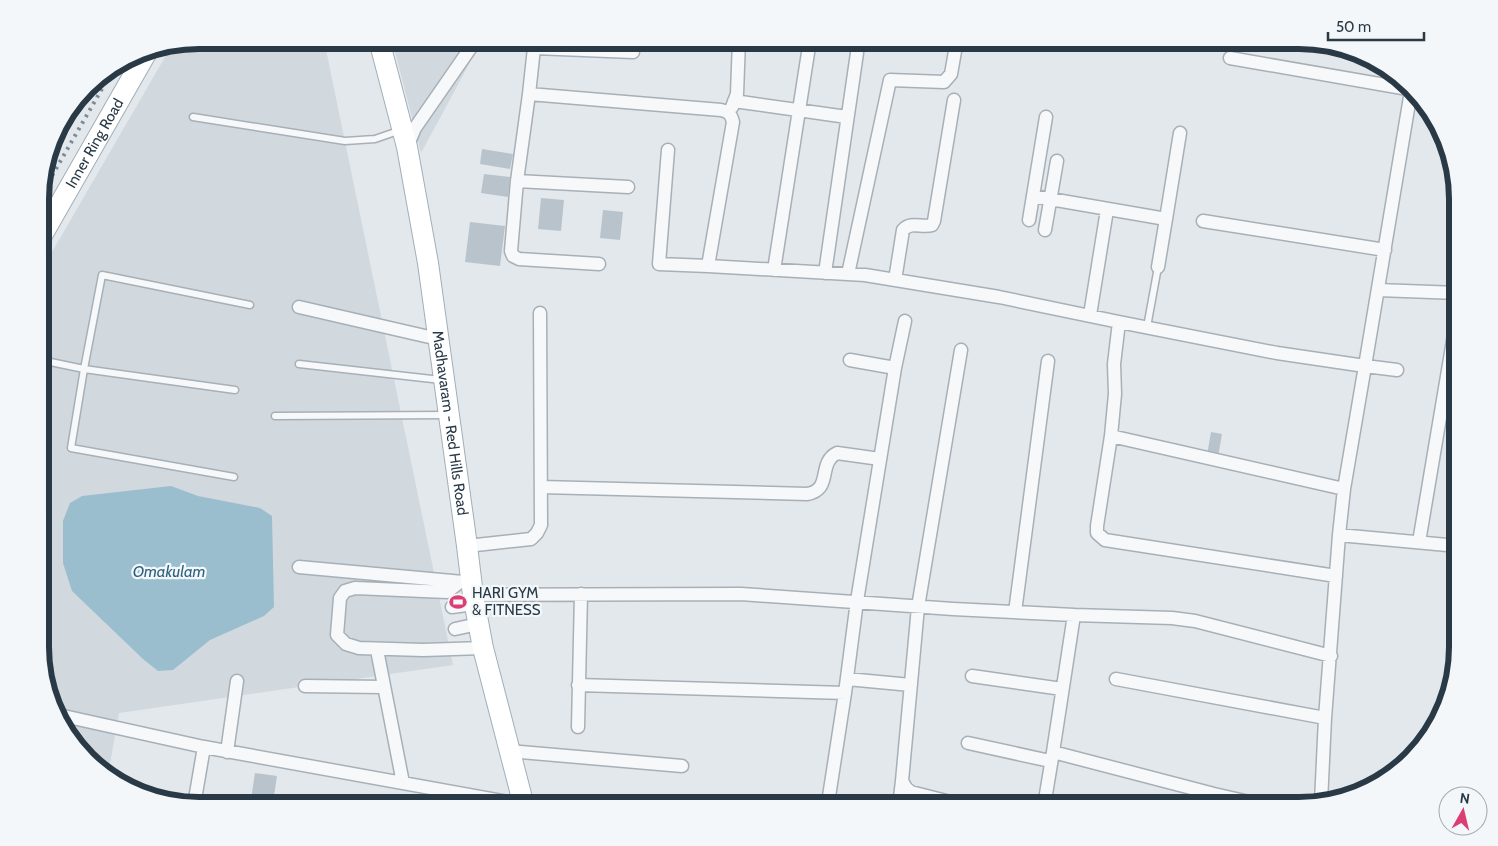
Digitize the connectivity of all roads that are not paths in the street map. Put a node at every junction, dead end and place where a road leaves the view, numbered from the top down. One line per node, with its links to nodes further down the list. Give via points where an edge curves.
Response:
1 (381, 49): 22 (main road, Madhavaram - Red Hills Road)
2 (470, 49): 22 (street, via 415,128)
3 (534, 49): 13 (street)
4 (559, 49): 8 (street)
5 (739, 49): 16 (street, via 737,94)
6 (810, 49): 17 (street)
7 (956, 49): 41 (street, via 951,74 944,82 890,80)
8 (633, 52)
9 (857, 53): 18 (street)
10 (1230, 58): 12 (street)
11 (142, 60): 33 (main road, Inner Ring Road)
12 (1400, 88)
13 (529, 94): 16 (street); 25 (street)
14 (1408, 96): 35 (street)
15 (954, 100): 42 (street, via 934,221 932,225 910,225 903,230)
16 (731, 106): 17 (street); 37 (street, via 733,122)
17 (798, 110): 18 (street); 39 (street)
18 (847, 117): 40 (street)
19 (1046, 117): 27 (street)
20 (193, 118): 22 (lane, via 345,140)
21 (1180, 133): 30 (street)
22 (404, 138): 52 (main road, Madhavaram - Red Hills Road, via 428,263)
23 (668, 150): 37 (street, via 659,264)
24 (1057, 161): 28 (street)
25 (517, 180): 26 (street); 36 (street, via 510,242 513,256)
26 (628, 187)
27 (1033, 196): 28 (street); 31 (street)
28 (1050, 200): 29 (street); 34 (street)
29 (1107, 210): 30 (street); 48 (street)
30 (1166, 219): 38 (street)
31 (1029, 220)
32 (1203, 221): 35 (street)
33 (49, 223)
34 (1045, 230)
35 (1385, 250): 43 (street)
36 (599, 264)
37 (708, 266): 39 (street)
38 (1158, 267): 51 (lane)
39 (774, 270): 40 (street)
40 (825, 273): 41 (street)
41 (848, 274): 42 (street)
42 (895, 280): 48 (street)
43 (1378, 290): 44 (street); 59 (street)
44 (1449, 293)
45 (250, 305): 61 (lane, via 102,275)
46 (299, 307): 52 (street)
47 (540, 313): 70 (street)
48 (1090, 315): 50 (street)
49 (905, 321): 60 (street)
50 (1119, 322): 51 (street); 67 (street)
51 (1147, 328): 59 (street)
52 (438, 339): 63 (main road, Madhavaram - Red Hills Road)
53 (961, 350): 81 (street)
54 (850, 360): 60 (street)
55 (1048, 361): 83 (street)
56 (49, 362): 61 (lane)
57 (299, 364): 63 (lane)
58 (1449, 364): 73 (street)
59 (1365, 366): 62 (street); 71 (street)
60 (895, 368): 68 (street)
61 (84, 369): 64 (lane); 69 (lane, via 71,448)
62 (1397, 370)
63 (445, 380): 65 (main road, Madhavaram - Red Hills Road)
64 (235, 390)
65 (449, 415): 66 (lane); 75 (main road, Madhavaram - Red Hills Road)
66 (275, 416)
67 (1111, 436): 71 (street); 77 (street, via 1097,526 1100,537)
68 (880, 459): 70 (street, via 837,452 830,457 822,487 807,494); 80 (street)
69 (234, 477)
70 (541, 487): 75 (street, via 541,525 531,539)
71 (1344, 489): 72 (street)
72 (1339, 535): 73 (street); 77 (street)
73 (1419, 542): 74 (street)
74 (1449, 545)
75 (467, 546): 78 (main road, Madhavaram - Red Hills Road)
76 (299, 567): 78 (street)
77 (1336, 576): 89 (street)
78 (470, 591): 79 (street); 82 (street); 85 (main road, Madhavaram - Red Hills Road); 87 (street, via 355,588 344,591 340,598 337,635 346,644 359,648)
79 (581, 594): 80 (street, via 741,594); 95 (street)
80 (857, 601): 81 (street); 91 (street)
81 (918, 606): 83 (street); 94 (street)
82 (452, 607)
83 (1015, 612): 84 (street)
84 (1074, 615): 89 (street, via 1195,621); 98 (street)
85 (478, 624): 86 (street); 87 (main road, Madhavaram - Red Hills Road)
86 (455, 629)
87 (483, 648): 106 (main road, Madhavaram - Red Hills Road)
88 (378, 655): 97 (street)
89 (1331, 656): 101 (street)
90 (972, 676): 98 (street)
91 (847, 679): 94 (street); 99 (street)
92 (1116, 679): 101 (street)
93 (237, 680): 105 (street)
94 (911, 684): 109 (street)
95 (578, 685): 99 (street); 102 (street)
96 (305, 686): 97 (street)
97 (383, 687): 110 (street)
98 (1062, 688): 107 (street)
99 (845, 693): 115 (street)
100 (65, 716): 104 (street)
101 (1326, 718): 111 (street)
102 (578, 726)
103 (968, 744): 107 (street)
104 (204, 748): 105 (street); 112 (street)
105 (227, 752): 110 (street)
106 (510, 752): 108 (street); 114 (main road, Madhavaram - Red Hills Road)
107 (1052, 756): 118 (street); 119 (street)
108 (682, 766)
109 (902, 781): 116 (street); 117 (street, via 911,792)
110 (403, 783): 113 (street)
111 (1321, 795)
112 (195, 797)
113 (480, 797)
114 (522, 797)
115 (828, 797)
116 (899, 797)
117 (931, 797)
118 (1045, 797)
119 (1230, 797)

